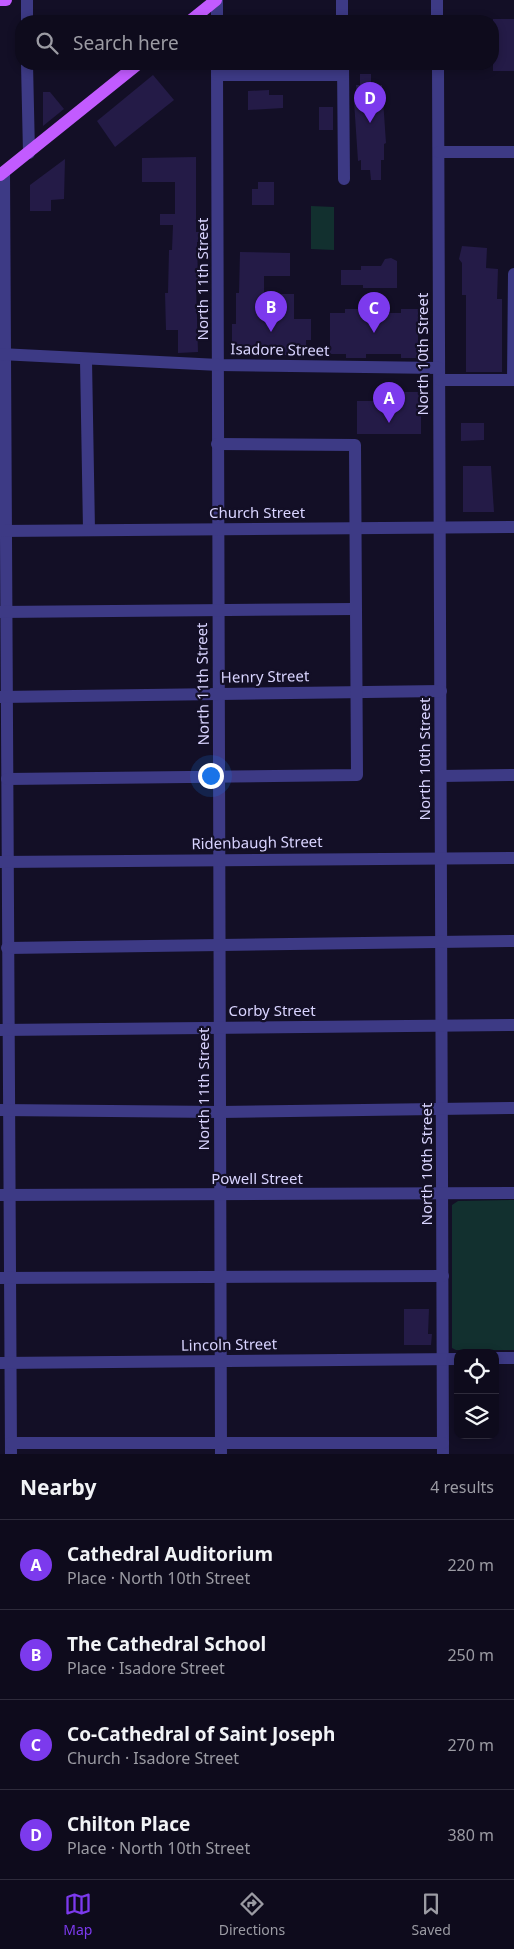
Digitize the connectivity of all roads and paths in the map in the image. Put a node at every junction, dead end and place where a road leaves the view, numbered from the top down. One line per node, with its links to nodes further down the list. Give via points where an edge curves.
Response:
1 (0, 0): 2 (main road)
2 (6, 0)
3 (26, 0): 7 (street)
4 (217, 0): 8 (main road); 9 (street)
5 (342, 0): 10 (street)
6 (437, 0): 11 (street)
7 (27, 15)
8 (198, 15)
9 (217, 15)
10 (342, 15)
11 (437, 15)
12 (27, 70): 19 (street)
13 (131, 70): 19 (main road)
14 (217, 70): 25 (street, North 11th Street)
15 (343, 70): 21 (street)
16 (438, 70): 17 (street, North 10th Street)
17 (438, 152): 18 (street); 26 (street, North 10th Street)
18 (514, 152)
19 (28, 153): 20 (main road)
20 (2, 174): 23 (street)
21 (344, 179)
22 (514, 274): 26 (street, Isadore Street, via 513,380)
23 (3, 354): 24 (street, Isadore Street); 28 (street)
24 (86, 360): 25 (street, Isadore Street); 32 (street)
25 (219, 365): 26 (street, Isadore Street); 27 (street, North 11th Street)
26 (440, 374): 31 (street, North 10th Street)
27 (217, 444): 30 (street, via 355,445); 33 (street, North 11th Street)
28 (3, 446): 34 (street)
29 (514, 527): 31 (street, Church Street)
30 (355, 528): 31 (street, Church Street); 33 (street, Church Street); 36 (street)
31 (439, 528): 38 (street, North 10th Street)
32 (89, 530): 33 (street, Church Street); 34 (street, Church Street)
33 (218, 530): 35 (street, North 11th Street)
34 (3, 531): 37 (street)
35 (218, 610): 36 (street); 37 (street); 40 (street, North 11th Street)
36 (354, 610): 39 (street)
37 (3, 612): 41 (street)
38 (440, 690): 39 (street, Henry Street); 43 (street, North 10th Street)
39 (355, 692): 40 (street, Henry Street); 44 (street, via 356,775)
40 (219, 694): 41 (street, Henry Street); 44 (street, North 11th Street)
41 (4, 697): 45 (street)
42 (514, 775): 43 (street)
43 (441, 776): 46 (street, North 10th Street)
44 (220, 778): 45 (street); 48 (street, North 11th Street)
45 (7, 779): 49 (street)
46 (441, 857): 47 (street, Ridenbaugh Street); 48 (street, Ridenbaugh Street); 51 (street, North 10th Street)
47 (514, 858)
48 (221, 860): 49 (street, Ridenbaugh Street); 52 (street, North 11th Street)
49 (4, 862): 53 (street)
50 (514, 941): 51 (street)
51 (442, 942): 52 (street); 55 (street, North 10th Street)
52 (221, 944): 53 (street); 56 (street, North 11th Street)
53 (7, 948): 57 (street)
54 (514, 1025): 55 (street, Corby Street)
55 (443, 1026): 56 (street, Corby Street); 60 (street, North 10th Street)
56 (220, 1028): 57 (street, Corby Street); 61 (street, North 11th Street)
57 (4, 1030): 59 (street)
58 (514, 1108): 60 (street)
59 (5, 1110): 61 (street); 64 (street)
60 (442, 1110): 61 (street); 63 (street, North 10th Street)
61 (220, 1112): 65 (street, North 11th Street)
62 (514, 1193): 63 (street, Powell Street)
63 (443, 1194): 65 (street, Powell Street); 66 (street, North 10th Street)
64 (5, 1195): 65 (street, Powell Street); 67 (street)
65 (221, 1196): 68 (street, North 11th Street)
66 (443, 1276): 68 (street); 71 (street, North 10th Street)
67 (5, 1278): 68 (street); 74 (street)
68 (222, 1278): 73 (street, North 11th Street)
69 (499, 1358): 70 (street)
70 (514, 1358)
71 (443, 1359): 72 (street, Lincoln Street); 73 (street, Lincoln Street); 78 (street, North 10th Street)
72 (454, 1359)
73 (222, 1361): 74 (street, Lincoln Street); 75 (street, North 11th Street)
74 (6, 1363): 76 (street)
75 (221, 1448): 77 (street); 78 (street)
76 (8, 1449): 77 (street)
77 (144, 1449)
78 (443, 1449)

